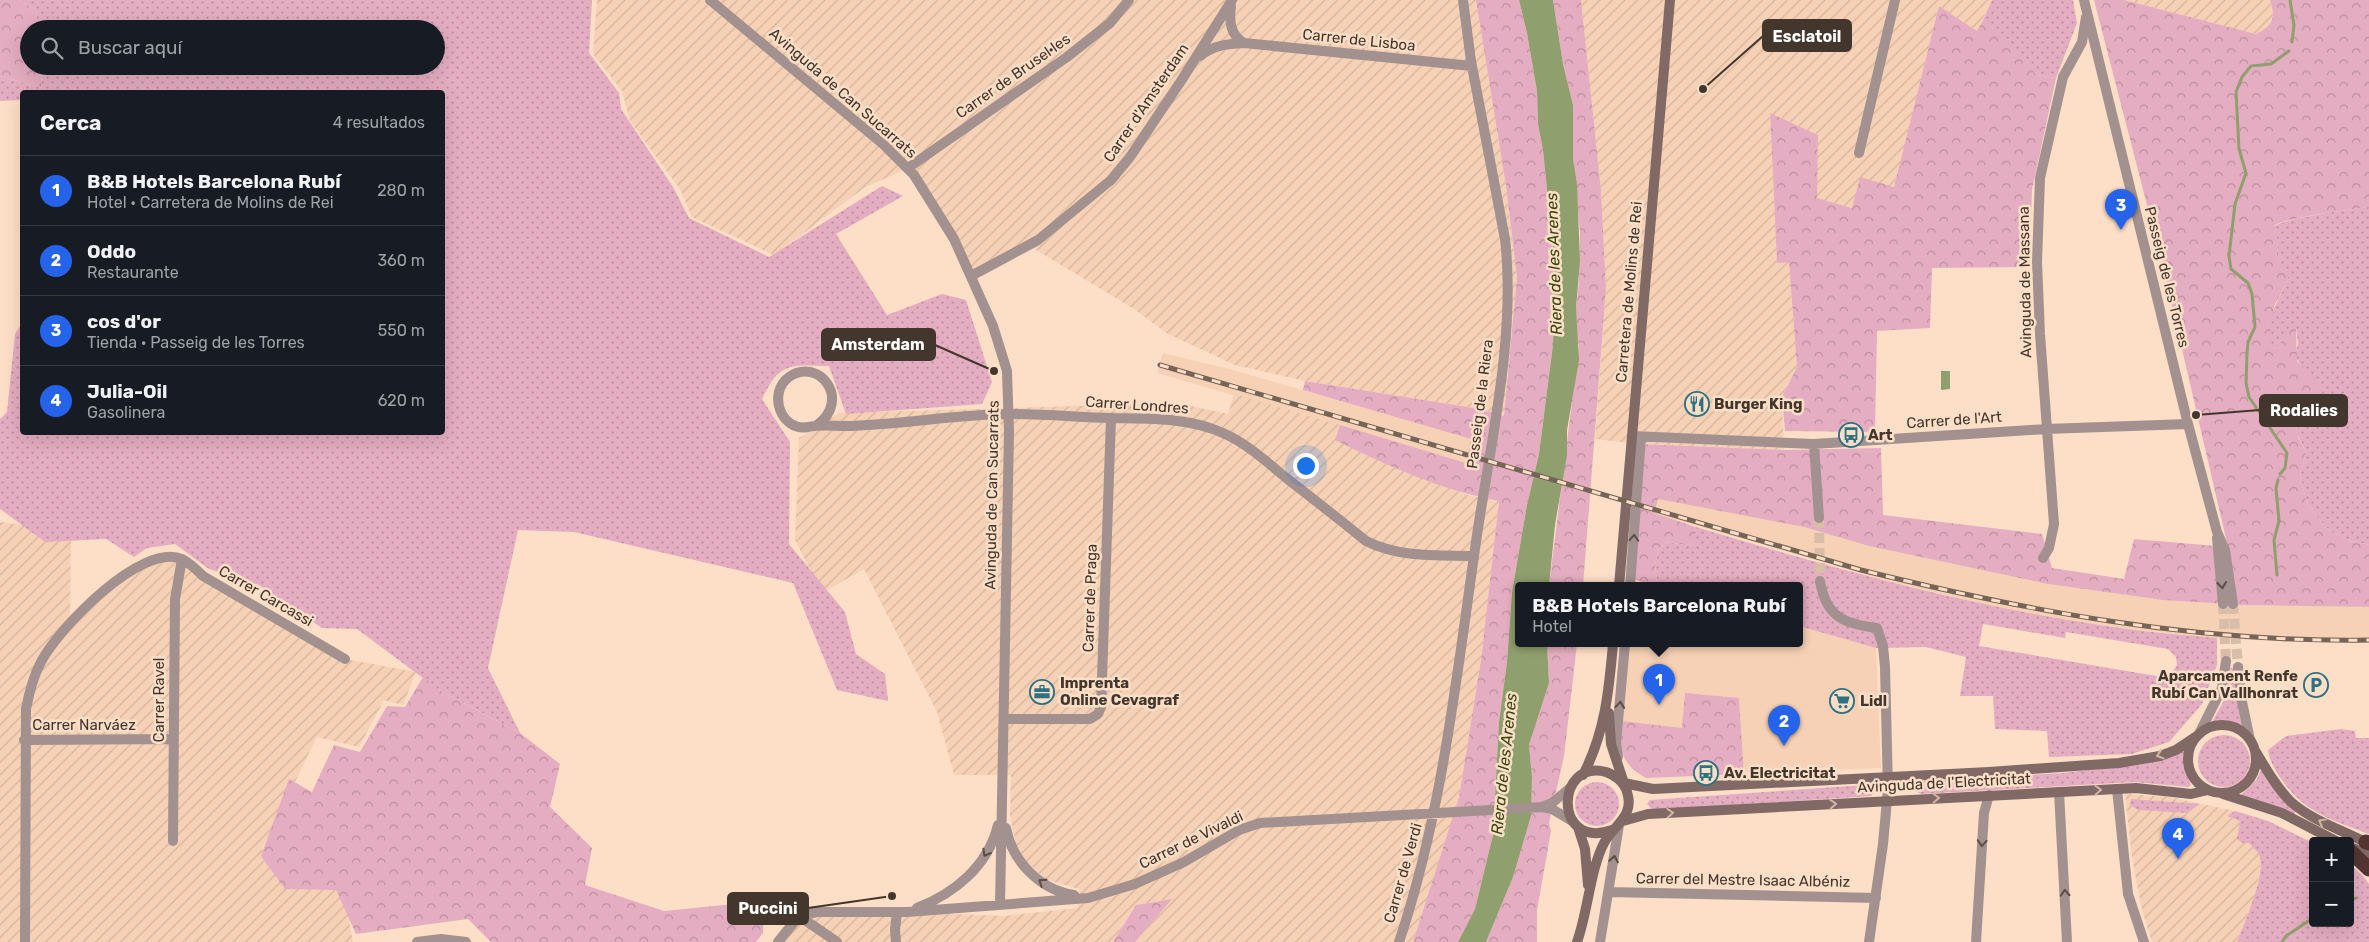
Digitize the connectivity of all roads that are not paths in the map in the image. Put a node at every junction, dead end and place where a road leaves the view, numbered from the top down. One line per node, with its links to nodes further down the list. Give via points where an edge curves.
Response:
1 (710, 0): 13 (street, Avinguda de Can Sucarrats)
2 (1129, 0): 13 (street, Carrer de Brusel·les, via 1110,23 1068,57)
3 (1232, 0): 9 (street, via 1231,30); 10 (street, Carrer d'Amsterdam)
4 (1464, 0): 11 (street, Passeig de la Riera)
5 (1670, 0): 20 (street, Carretera de Molins de Rei)
6 (1895, 0): 12 (street)
7 (2084, 0): 8 (street, Passeig de les Torres)
8 (2087, 11): 17 (street, Passeig de les Torres); 19 (street, Avinguda de Massana, via 2082,42 2063,78 2040,178 2037,262)
9 (1244, 43): 10 (street, Carrer de Lisboa, via 1210,48); 11 (street, Carrer de Lisboa)
10 (1193, 63): 14 (street, Carrer d'Amsterdam, via 1111,180 1038,240)
11 (1472, 66): 23 (street, Passeig de la Riera, via 1508,268 1502,368)
12 (1859, 153)
13 (908, 168): 14 (street, Avinguda de Can Sucarrats, via 954,239)
14 (971, 276): 15 (street, Avinguda de Can Sucarrats, via 1001,348 1007,371)
15 (1009, 414): 16 (street, Carrer Londres); 18 (street, Carrer Londres, via 847,426); 36 (street, Avinguda de Can Sucarrats)
16 (1111, 418): 23 (street, Carrer Londres, via 1164,419 1206,426 1225,434 1252,450 1366,541 1384,550 1429,556); 36 (street, Carrer de Praga, via 1101,707 1098,714 1090,719)
17 (2188, 424): 19 (street, Carrer de l'Art); 29 (street, Passeig de les Torres, via 2217,532)
18 (818, 425): 18 (street, via 832,406 830,387 814,373 800,372 780,388 777,399 780,412 786,420 799,427)
19 (2046, 429): 21 (street, Carrer de l'Art); 25 (street, Avinguda de Massana, via 2054,524 2049,548)
20 (1637, 436): 21 (street, Carrer de l'Art); 27 (street, Carretera de Molins de Rei); 28 (street, Carretera de Molins de Rei, one-way to 20)
21 (1814, 444): 22 (street)
22 (1818, 518)
23 (1474, 556): 55 (street, Passeig de la Riera)
24 (177, 558): 32 (street, Carrer Carcassi); 38 (street, via 158,557 146,562 106,589 89,602 52,645 29,690); 39 (street, Carrer Ravel)
25 (2043, 558)
26 (1820, 581): 44 (street, via 1824,599 1835,615 1850,623 1877,628 1885,667)
27 (1619, 582)
28 (1630, 582)
29 (2228, 604)
30 (1613, 647): 35 (street)
31 (1625, 647): 42 (street, one-way to 31, via 1616,743)
32 (345, 659)
33 (2226, 661): 37 (street, via 2222,688)
34 (2238, 668): 40 (street)
35 (1608, 697): 42 (street, via 1611,744); 43 (street, via 1595,750)
36 (1004, 719): 53 (street, Avinguda de Can Sucarrats)
37 (2198, 734): 40 (street, via 2209,727 2232,726); 44 (street, Avinguda de l'Electricitat, one-way to 44, via 2176,750 2142,760); 48 (street, via 2189,750 2188,766 2192,776)
38 (24, 740): 39 (street, Carrer Narváez); 71 (street)
39 (174, 740): 59 (street, Carrer Ravel)
40 (2250, 740): 41 (street)
41 (2255, 751): 50 (street, via 2254,769 2249,780 2241,787); 60 (street, one-way to 41, via 2299,808 2278,786)
42 (1620, 771): 45 (street)
43 (1583, 774): 45 (street, via 1607,772); 46 (street)
44 (1888, 776): 45 (street, Avinguda de l'Electricitat, via 1654,789); 52 (street)
45 (1624, 784): 57 (street, via 1629,800 1627,815)
46 (1570, 788): 54 (street, Carrer de Vivaldi); 56 (street, via 1566,806)
47 (2116, 789): 48 (street, Avinguda de l'Electricitat, via 2191,794); 49 (street, Avinguda de l'Electricitat, one-way to 47); 83 (street, via 2128,894)
48 (2208, 790): 50 (street)
49 (2059, 792): 51 (street, Avinguda de l'Electricitat); 82 (street, one-way to 49)
50 (2222, 793): 58 (street, via 2282,813)
51 (1989, 795): 52 (street, Avinguda de l'Electricitat, one-way to 51); 81 (street, one-way to 81, via 1984,812)
52 (1887, 801): 57 (street, Avinguda de l'Electricitat, one-way to 52, via 1648,814); 67 (street)
53 (1002, 807): 66 (street, Avinguda de Can Sucarrats, one-way to 53, via 1054,890 1033,876 1009,845); 68 (street, Avinguda de Can Sucarrats); 69 (street, Avinguda de Can Sucarrats, one-way to 69, via 996,832 979,865 937,898)
54 (1542, 807): 55 (street, Carrer de Vivaldi); 56 (street, Carrer de Vivaldi, via 1552,809)
55 (1436, 812): 66 (street, Carrer de Vivaldi, via 1260,823 1239,830 1184,862 1135,884); 77 (street, Carrer de Verdi)
56 (1575, 824): 57 (street, via 1595,834); 65 (street, via 1586,856)
57 (1618, 826): 64 (street, one-way to 57); 65 (street, via 1600,852)
58 (2328, 837)
59 (173, 841)
60 (2368, 846): 61 (street)
61 (2354, 848)
62 (2354, 853): 63 (highway)
63 (2369, 869)
64 (1609, 892): 67 (street, Carrer del Mestre Isaac Albéniz); 79 (street)
65 (1589, 896): 78 (street)
66 (1088, 898): 68 (street, Carrer de Vivaldi)
67 (1876, 898): 80 (street)
68 (1000, 905): 69 (street, Carrer de Vivaldi)
69 (902, 912): 70 (street, Carrer de Vivaldi, via 817,912); 76 (street, via 895,930)
70 (799, 916): 74 (street); 75 (street)
71 (25, 942)
72 (417, 942): 73 (street, via 441,939)
73 (466, 942)
74 (778, 942)
75 (837, 942)
76 (896, 942)
77 (1399, 942)
78 (1577, 942)
79 (1600, 942)
80 (1870, 942)
81 (1976, 942)
82 (2067, 942)
83 (2144, 942)

